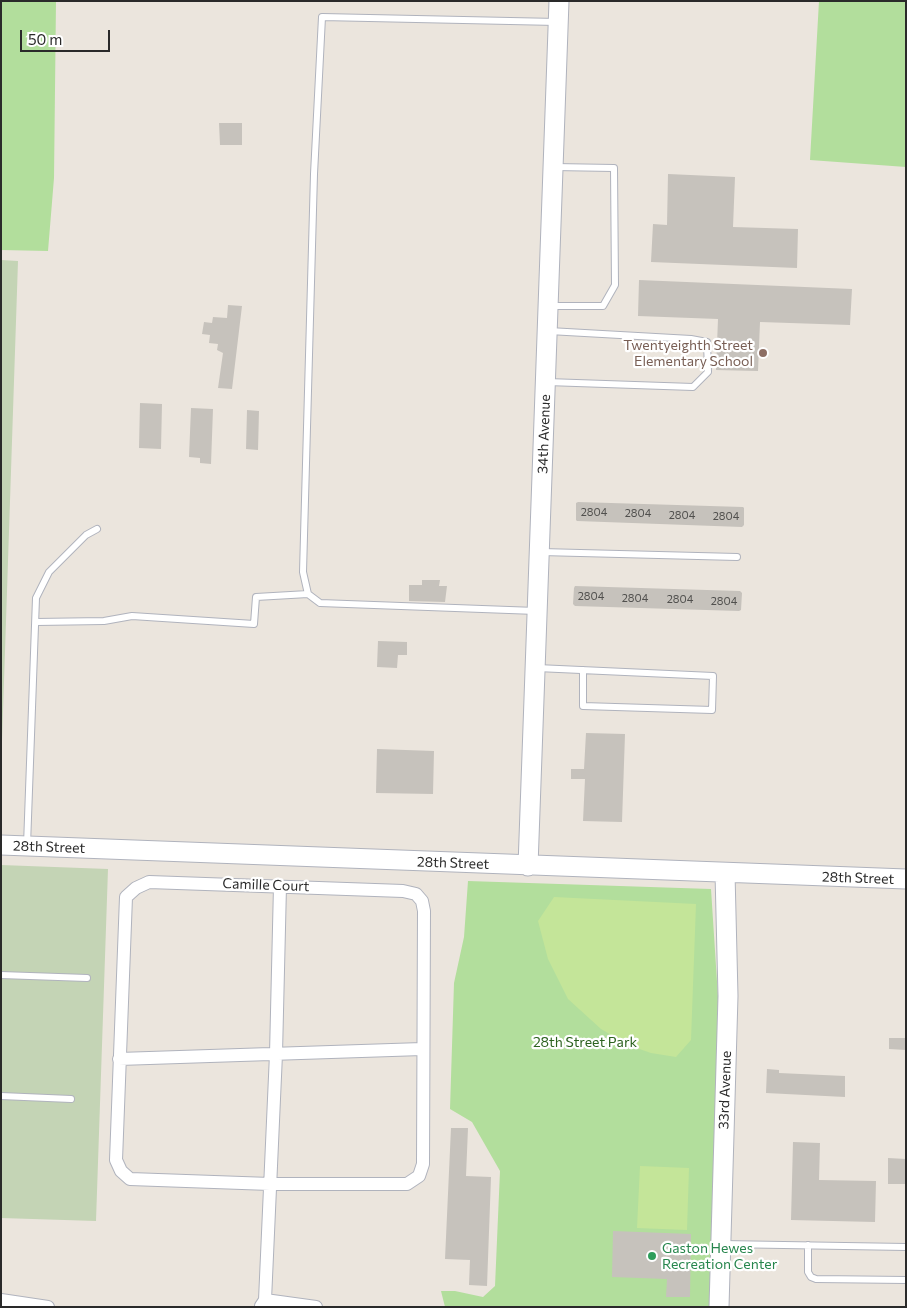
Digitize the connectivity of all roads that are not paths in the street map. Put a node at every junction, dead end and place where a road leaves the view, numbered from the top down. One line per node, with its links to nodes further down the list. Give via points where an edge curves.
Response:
1 (559, 1): 2 (street, 34th Avenue)
2 (558, 22): 3 (street, 34th Avenue); 10 (lane, via 322,17 314,174 303,572)
3 (554, 167): 4 (street, 34th Avenue); 4 (lane, via 614,168 615,285 602,306)
4 (548, 306): 5 (street, 34th Avenue)
5 (548, 331): 6 (street, 34th Avenue); 6 (lane, via 707,342 708,372 693,387)
6 (546, 382): 8 (street, 34th Avenue)
7 (97, 529): 12 (lane, via 49,572 36,598)
8 (540, 552): 9 (lane); 11 (street, 34th Avenue)
9 (737, 557)
10 (308, 594): 11 (lane, via 320,603); 12 (lane, via 256,597 254,624 132,616 104,621)
11 (538, 611): 13 (street, 34th Avenue)
12 (36, 622): 16 (lane)
13 (536, 668): 14 (lane); 17 (street, 34th Avenue)
14 (583, 670): 14 (lane, via 713,676 712,710 583,706)
15 (1, 845): 16 (street, 28th Street)
16 (27, 846): 17 (street, 28th Street)
17 (528, 866): 18 (street, 28th Street)
18 (725, 873): 19 (street, 28th Street); 29 (street, 33rd Avenue, via 728,996)
19 (906, 879)
20 (280, 886): 23 (street, Camille Court, via 416,894 424,911); 24 (street); 25 (street, Camille Court, via 149,882 126,898)
21 (1, 975): 22 (lane)
22 (87, 978)
23 (422, 1049): 24 (street); 28 (street, Camille Court, via 423,1164 419,1176 407,1184)
24 (276, 1054): 25 (street); 28 (street)
25 (119, 1059): 28 (street, Camille Court, via 116,1160 120,1171 130,1179)
26 (1, 1096): 27 (lane)
27 (71, 1099)
28 (270, 1184): 34 (street)
29 (721, 1244): 30 (lane); 37 (street, 33rd Avenue)
30 (808, 1245): 31 (lane); 32 (lane, via 808,1272 816,1279)
31 (906, 1247)
32 (906, 1280)
33 (1, 1300): 35 (street)
34 (262, 1304): 36 (street)
35 (48, 1307)
36 (316, 1307)
37 (719, 1307)

